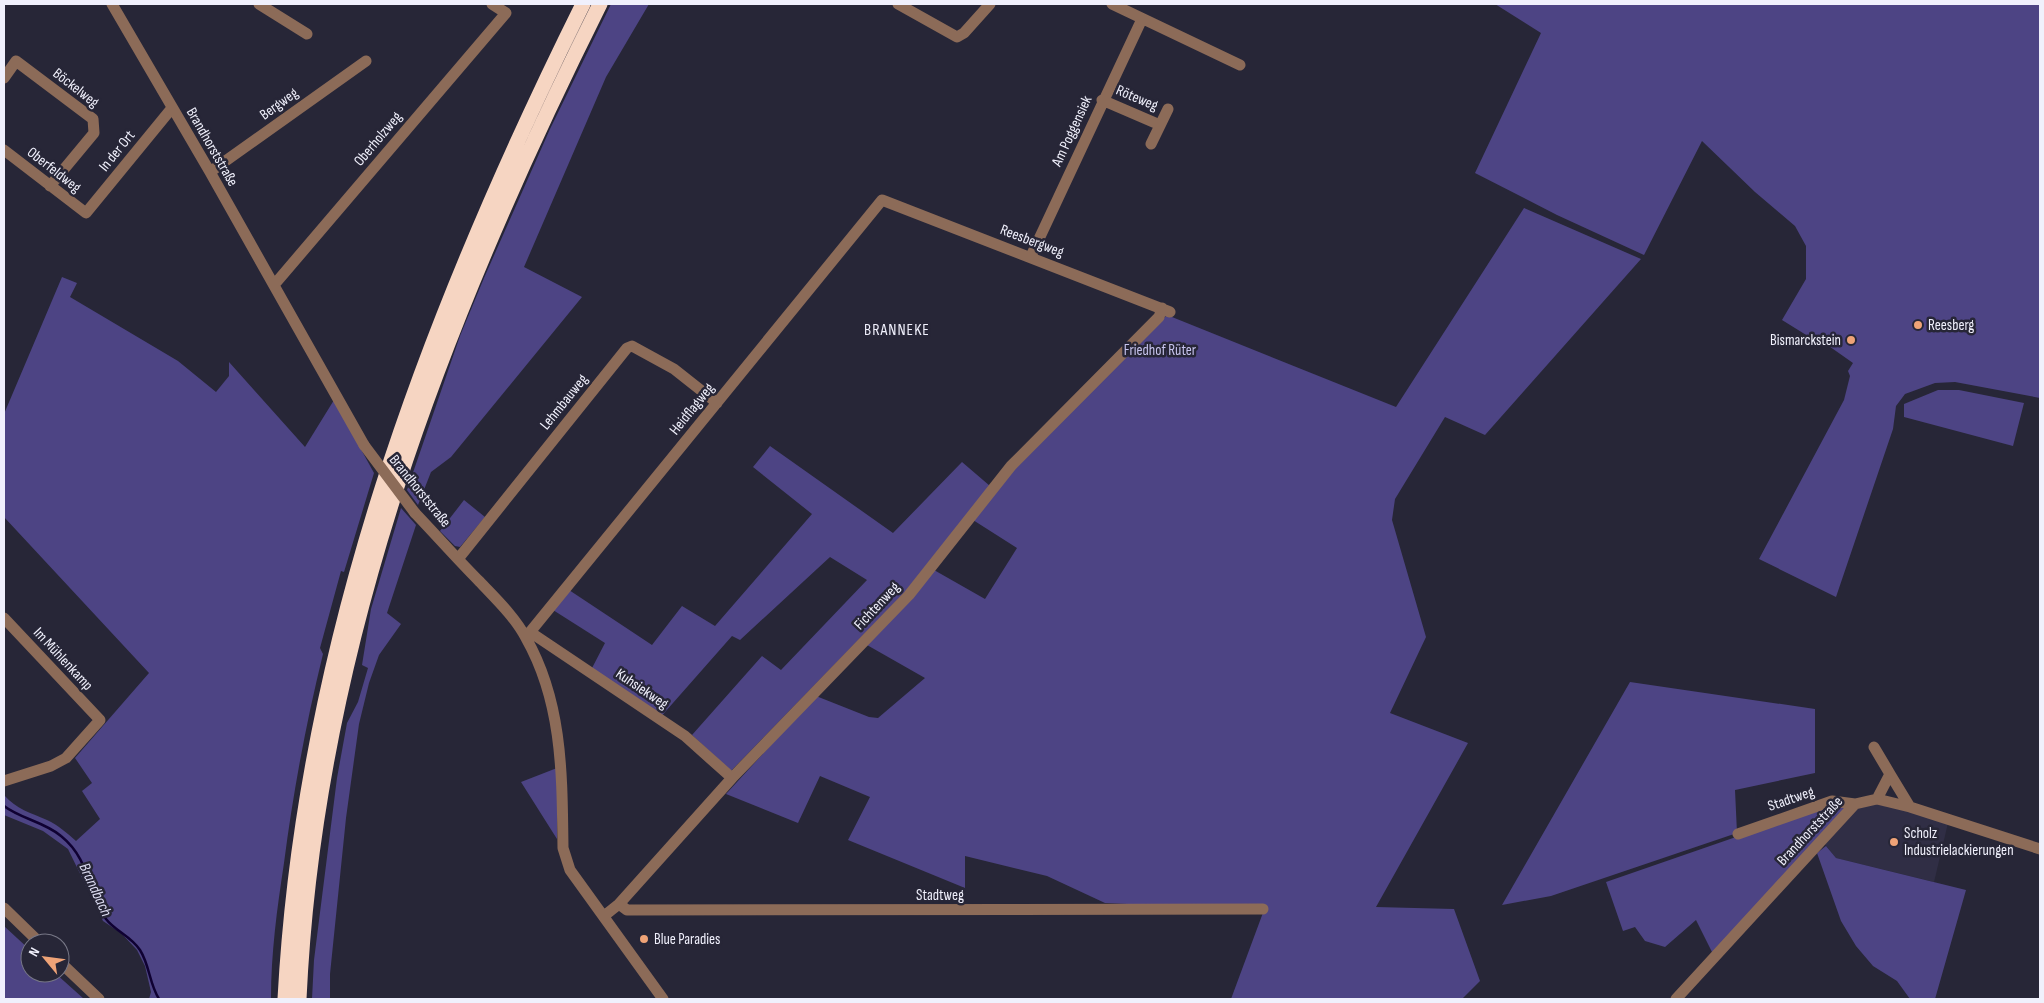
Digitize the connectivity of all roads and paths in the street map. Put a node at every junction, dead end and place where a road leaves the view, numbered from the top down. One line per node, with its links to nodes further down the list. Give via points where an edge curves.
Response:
1 (112, 4): 15 (street, Brandhorststraße)
2 (259, 4): 10 (street)
3 (492, 4): 25 (street, Oberholzweg, via 506,12)
4 (583, 4): 47 (highway, via 485,212 444,311 369,524 333,660 312,759 297,856)
5 (600, 4): 48 (highway, via 498,219 461,307 407,453 384,527 354,633 326,762 312,859)
6 (898, 4): 7 (street, via 957,37)
7 (990, 4)
8 (1112, 4): 9 (street)
9 (1142, 19): 12 (street); 14 (street, Am Poggensiek)
10 (307, 34)
11 (366, 61): 20 (street, Bergweg)
12 (1240, 65)
13 (4, 78): 21 (street, Böckelweg, via 16,61 93,119 94,133)
14 (1102, 100): 17 (street, Röteweg); 24 (street, Am Poggensiek)
15 (172, 108): 20 (street, Brandhorststraße); 23 (street, In der Ort)
16 (1168, 109): 17 (street, Röteweg)
17 (1160, 125): 18 (street, Röteweg)
18 (1151, 144)
19 (4, 150): 21 (street, Oberfeldweg)
20 (210, 172): 25 (street, Brandhorststraße)
21 (50, 186): 23 (street, Oberfeldweg)
22 (882, 200): 24 (street, Reesbergweg); 27 (street, Heidflagweg)
23 (86, 214)
24 (1031, 256): 26 (street, Reesbergweg)
25 (274, 285): 28 (street, Brandhorststraße, bridge, via 364,445 415,514)
26 (1166, 310): 33 (street, Fichtenweg, via 1011,466 909,595)
27 (717, 403): 28 (street, Lehmbauweg, via 674,369 632,346 627,348); 30 (street, Heidflagweg)
28 (458, 559): 30 (street, Brandhorststraße)
29 (4, 618): 34 (street, Im Mühlenkamp, via 100,720 66,758)
30 (528, 634): 33 (street, Kuhsiekweg, via 686,736); 43 (street, Brandhorststraße, via 547,685 557,727 563,848 570,870)
31 (1874, 747): 32 (street)
32 (1890, 774): 35 (street); 37 (street)
33 (732, 778): 40 (street, Fichtenweg)
34 (4, 781)
35 (1877, 799): 36 (street, Brandhorststraße); 37 (street, Brandhorststraße)
36 (1855, 804): 38 (street, Stadtweg, via 1832,801); 50 (street, Brandhorststraße)
37 (1910, 807): 39 (street, Brandhorststraße)
38 (1738, 834)
39 (2040, 849)
40 (619, 904): 42 (street, Stadtweg, via 627,910); 43 (street, Fichtenweg)
41 (4, 908): 44 (street)
42 (1263, 909)
43 (604, 916): 49 (street, Brandhorststraße)
44 (30, 933)
45 (70, 971): 46 (street)
46 (99, 999)
47 (284, 999)
48 (300, 999)
49 (663, 999)
50 (1676, 999)

